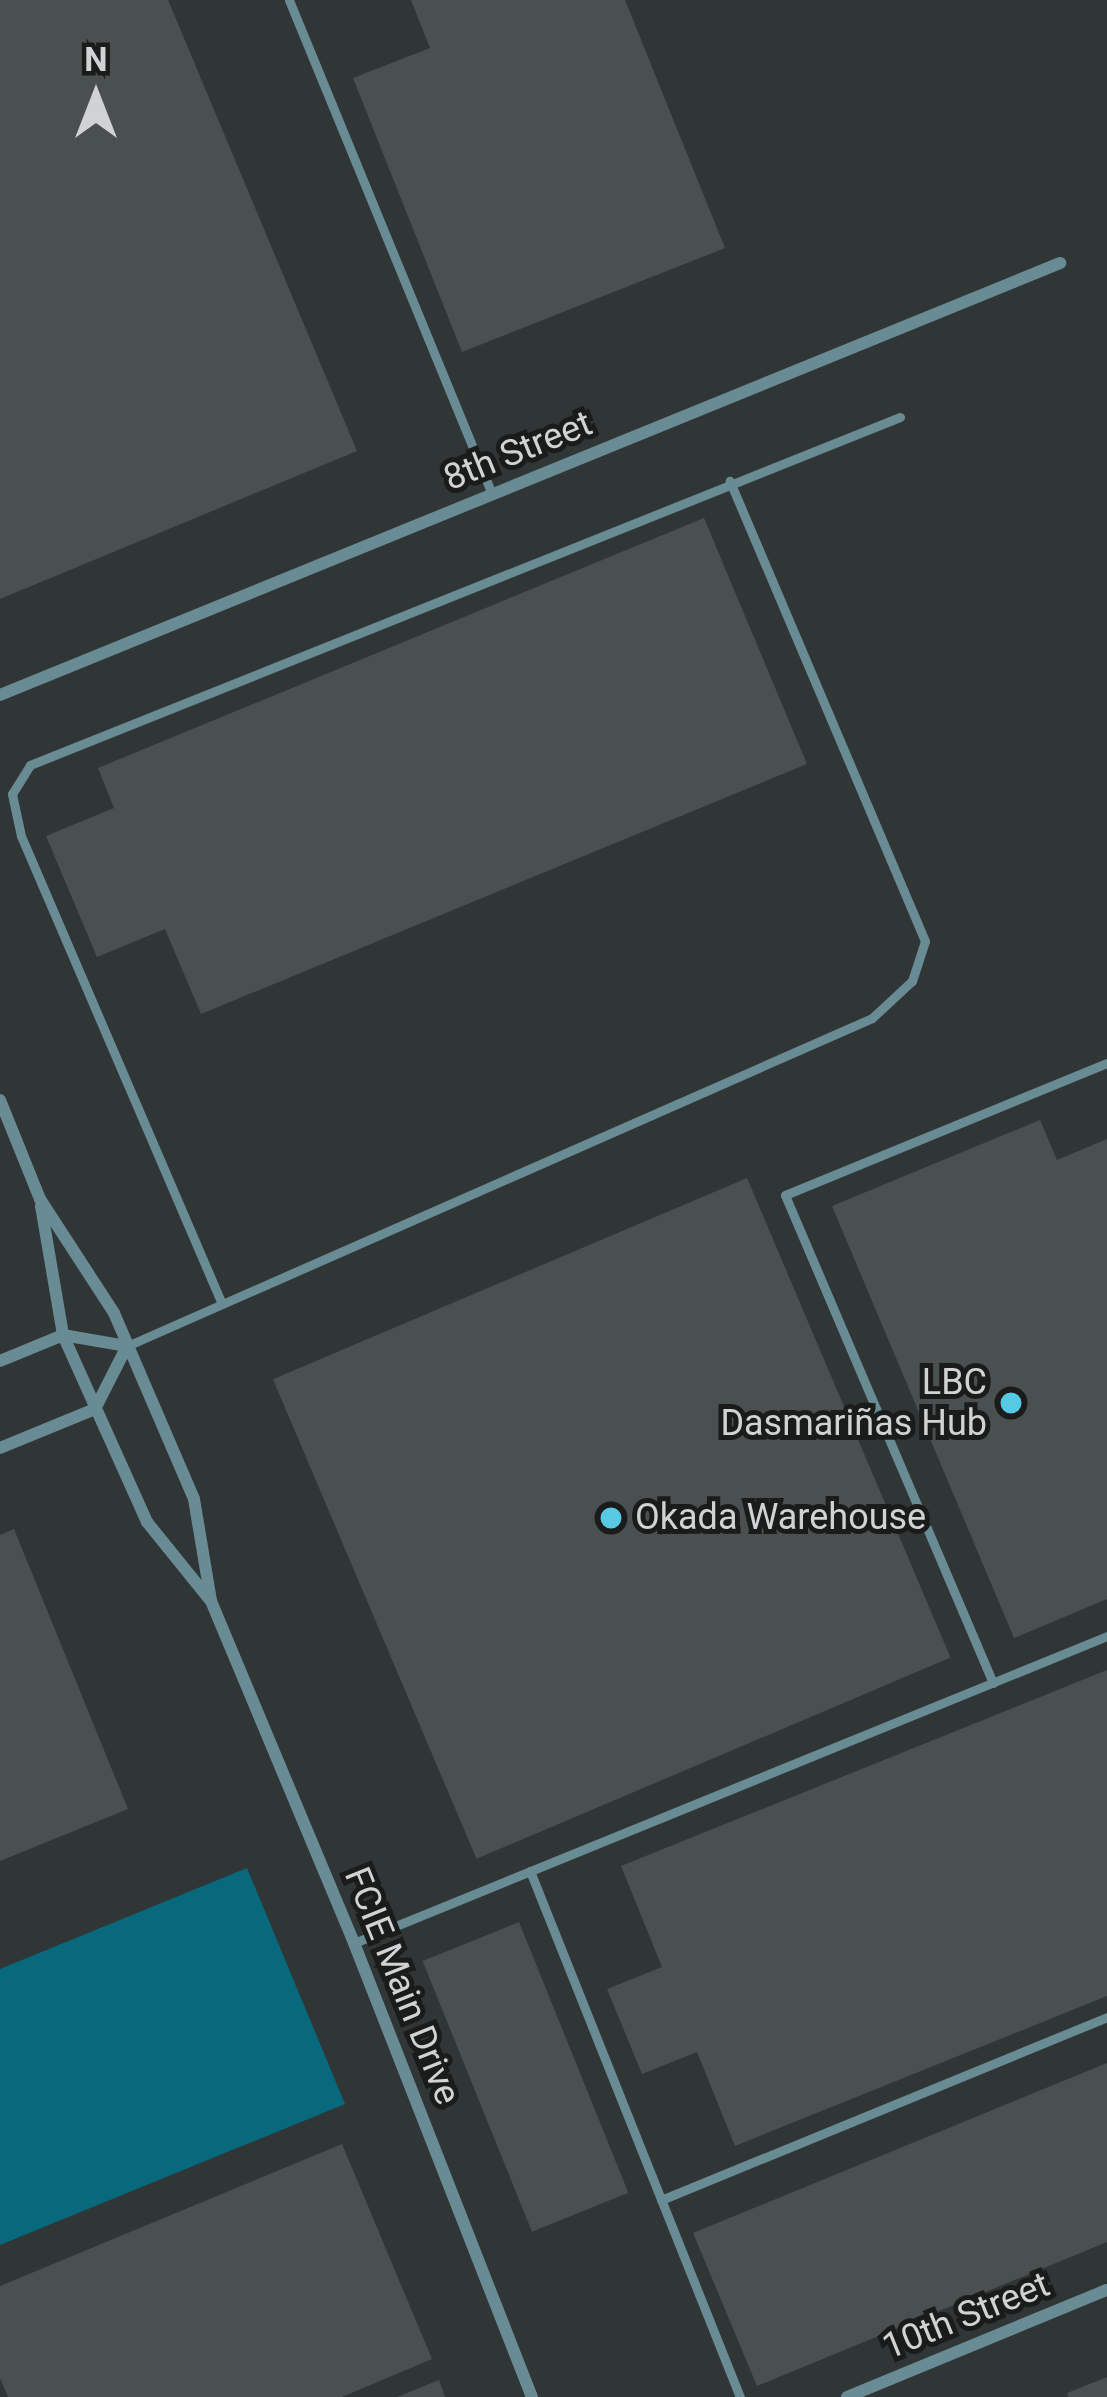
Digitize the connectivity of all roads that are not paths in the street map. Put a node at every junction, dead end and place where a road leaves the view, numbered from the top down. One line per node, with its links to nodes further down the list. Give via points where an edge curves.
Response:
1 (289, 0): 5 (lane)
2 (1060, 263): 5 (street, 8th Street)
3 (900, 417): 4 (lane)
4 (730, 481): 10 (lane, via 925,941 913,981 872,1018); 10 (lane, via 30,765 12,794 21,836)
5 (491, 494): 6 (street, 8th Street)
6 (0, 694)
7 (1107, 1063): 18 (lane, via 785,1195)
8 (0, 1100): 9 (street, FCIE Main Drive)
9 (40, 1199): 11 (street, FCIE Main Drive); 12 (street, FCIE Main Drive)
10 (222, 1304): 12 (lane)
11 (63, 1335): 12 (street); 13 (street); 14 (street, FCIE Main Drive)
12 (127, 1346): 14 (street); 16 (street, FCIE Main Drive, via 194,1498)
13 (0, 1361)
14 (95, 1408): 15 (street); 16 (street, FCIE Main Drive, via 147,1522)
15 (0, 1448)
16 (211, 1600): 20 (street, FCIE Main Drive)
17 (1107, 1636): 18 (lane)
18 (993, 1683): 19 (lane)
19 (530, 1871): 20 (lane); 22 (lane)
20 (354, 1943): 24 (street, FCIE Main Drive)
21 (1107, 2017): 22 (lane)
22 (661, 2200): 25 (lane)
23 (1107, 2290): 26 (street, 10th Street)
24 (532, 2397)
25 (740, 2397)
26 (847, 2397)

